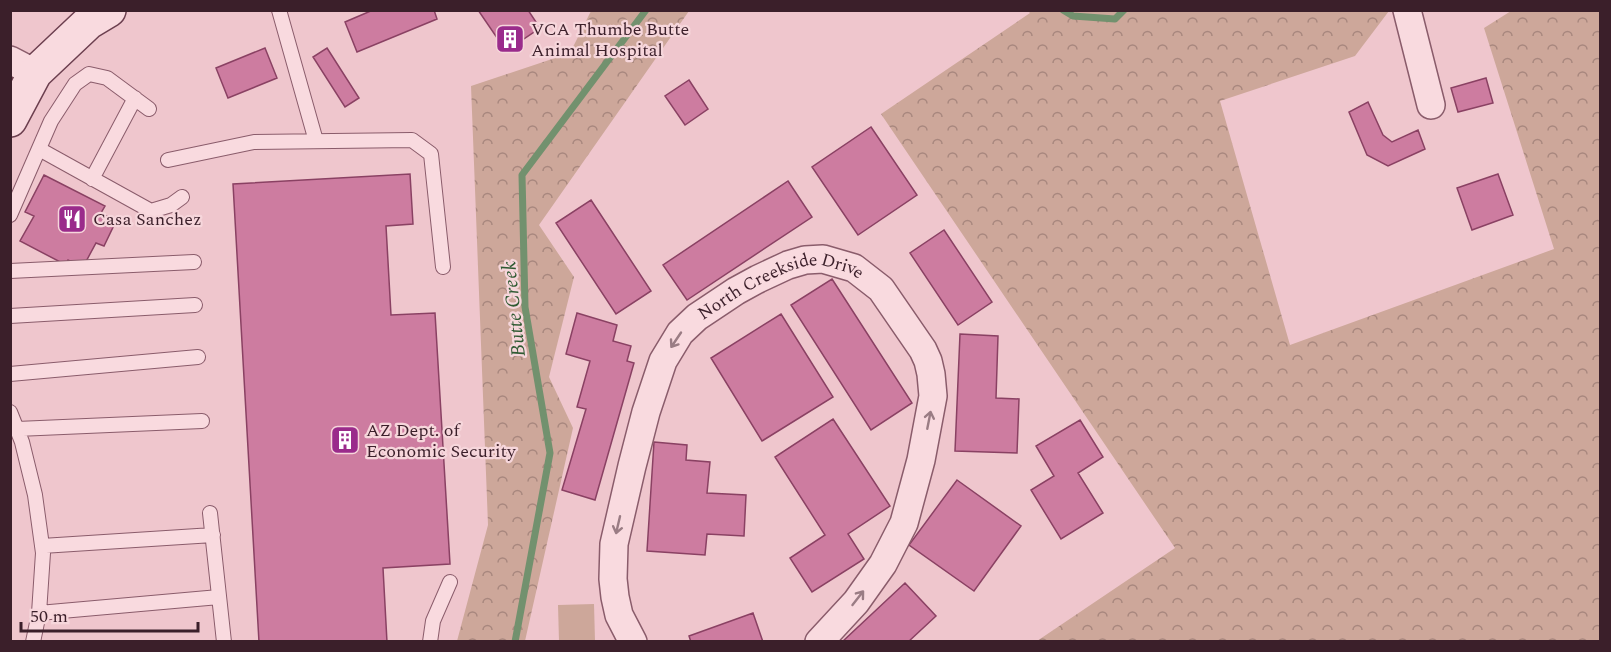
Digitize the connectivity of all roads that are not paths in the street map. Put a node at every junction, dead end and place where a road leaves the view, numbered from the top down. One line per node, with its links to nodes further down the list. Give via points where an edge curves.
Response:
1 (109, 10): 4 (main road)
2 (279, 10): 9 (lane)
3 (1407, 10): 6 (street)
4 (23, 67): 8 (main road)
5 (135, 98): 7 (lane); 10 (lane, via 107,78 89,74 75,84 51,121); 12 (lane)
6 (1431, 105)
7 (149, 109)
8 (10, 120)
9 (316, 141): 11 (lane, via 254,142); 16 (lane, via 412,140 431,154)
10 (39, 149): 12 (lane); 14 (lane)
11 (168, 160)
12 (92, 179): 13 (lane, via 151,212)
13 (182, 197)
14 (10, 215)
15 (194, 262): 17 (lane)
16 (443, 267)
17 (10, 271)
18 (195, 304): 19 (lane)
19 (10, 316)
20 (198, 357): 21 (lane)
21 (10, 374)
22 (10, 412): 24 (lane)
23 (202, 421): 24 (lane)
24 (17, 429): 27 (lane, via 35,495)
25 (210, 513): 26 (lane)
26 (213, 535): 27 (lane); 29 (lane)
27 (42, 546): 30 (lane)
28 (450, 582): 33 (lane, via 433,621)
29 (219, 597): 30 (lane); 32 (lane)
30 (39, 613): 31 (lane)
31 (33, 642)
32 (224, 642)
33 (429, 642)
34 (633, 642): 35 (street, North Creekside Drive, one-way to 34, via 856,602 883,564 904,523 933,396 923,350 881,289 854,268 823,259 788,265 736,291 680,333 663,361 646,412 614,544 615,597)
35 (819, 642)

